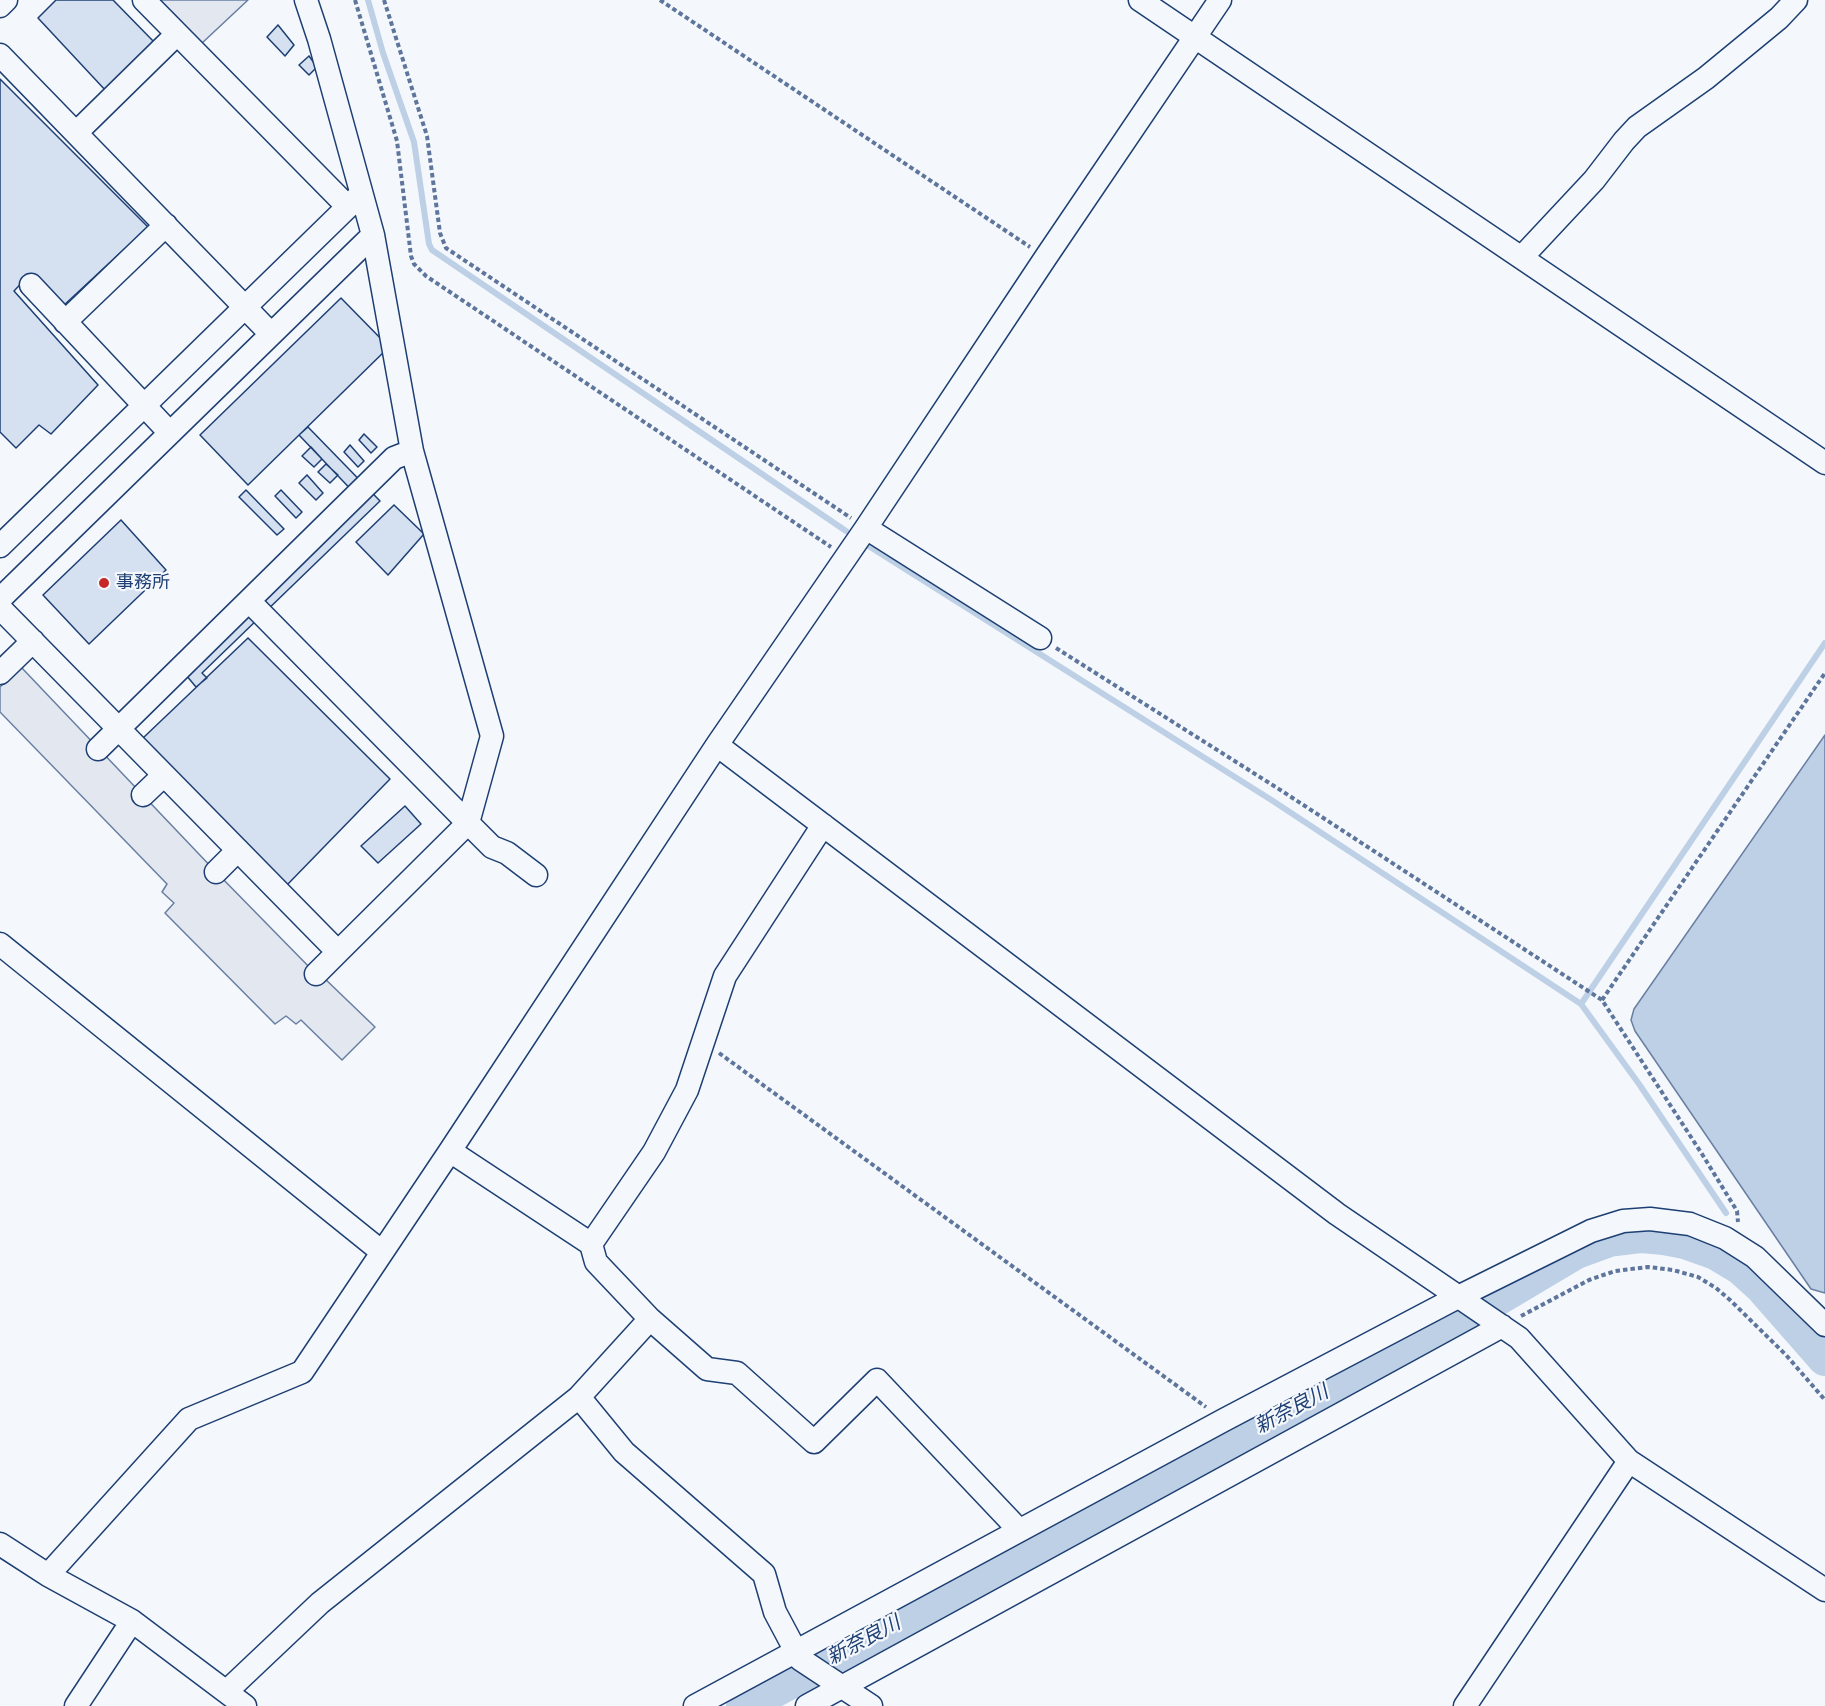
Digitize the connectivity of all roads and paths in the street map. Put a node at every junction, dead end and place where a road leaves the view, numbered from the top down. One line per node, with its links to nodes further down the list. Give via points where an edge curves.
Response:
1 (6, 0): 10 (street)
2 (144, 0): 11 (street)
3 (306, 0): 15 (street, via 319,39)
4 (355, 0): 30 (path, via 397,141 414,264 426,276)
5 (384, 0): 28 (path, via 427,136 440,234 446,248)
6 (660, 0): 18 (path)
7 (1140, 0): 12 (street)
8 (1220, 0): 12 (street)
9 (1796, 0): 19 (street, via 1706,78 1637,127)
10 (0, 6)
11 (177, 34): 14 (street); 15 (street)
12 (1195, 37): 18 (street); 19 (street)
13 (0, 55): 14 (street)
14 (76, 133): 16 (street)
15 (354, 200): 17 (street); 21 (street)
16 (166, 225): 21 (street); 22 (street)
17 (373, 235): 23 (street); 26 (street)
18 (1046, 257): 28 (street)
19 (1522, 257): 27 (street)
20 (31, 285): 22 (street)
21 (246, 307): 23 (street); 24 (street)
22 (65, 322): 24 (street)
23 (271, 334): 25 (street)
24 (144, 406): 25 (street); 29 (street)
25 (170, 433): 31 (street)
26 (412, 451): 33 (street, via 394,458); 44 (street, via 492,736)
27 (1825, 463)
28 (866, 528): 30 (street); 35 (street)
29 (3, 536): 31 (street)
30 (846, 557): 40 (street)
31 (36, 564): 32 (street)
32 (0, 599)
33 (249, 601): 39 (street); 44 (street)
34 (0, 608): 36 (street)
35 (1040, 638): 52 (path)
36 (33, 641): 38 (street); 39 (street)
37 (1825, 672): 52 (path)
38 (1, 678)
39 (119, 729): 41 (street); 42 (street)
40 (717, 744): 45 (street); 54 (street)
41 (98, 749)
42 (164, 775): 43 (street); 46 (street)
43 (143, 795)
44 (468, 823): 48 (street, via 492,847); 50 (street)
45 (823, 825): 53 (street, via 724,976); 58 (street, via 1338,1214)
46 (238, 850): 47 (street); 50 (street)
47 (216, 872)
48 (536, 875)
49 (0, 944): 57 (street)
50 (338, 952): 51 (street)
51 (316, 974)
52 (1602, 1000): 56 (path, via 1737,1211)
53 (702, 1041): 55 (street, via 687,1090 654,1152); 64 (path)
54 (450, 1151): 55 (street); 57 (street)
55 (591, 1244): 59 (street, via 596,1262)
56 (1743, 1248): 58 (street, via 1690,1224 1650,1219 1623,1221 1591,1231); 61 (street)
57 (382, 1252): 68 (street, via 302,1372 189,1419)
58 (1463, 1300): 60 (street); 64 (street)
59 (650, 1319): 62 (street); 66 (street, via 707,1369 737,1373 814,1442 877,1380)
60 (1498, 1323): 63 (path, via 1607,1274 1648,1267 1673,1270 1698,1277 1716,1288 1786,1355); 65 (street, via 1519,1338); 72 (street)
61 (1825, 1325)
62 (579, 1397): 71 (street, via 624,1452 764,1574 775,1612); 73 (street, via 320,1602)
63 (1825, 1400)
64 (1224, 1420): 66 (street)
65 (1629, 1461): 69 (street); 79 (street)
66 (1019, 1530): 71 (street)
67 (0, 1544): 68 (street)
68 (48, 1575): 70 (street)
69 (1825, 1590)
70 (132, 1621): 73 (street); 74 (street)
71 (798, 1655): 72 (street); 76 (street)
72 (837, 1683): 77 (street); 78 (street)
73 (227, 1691): 75 (street)
74 (76, 1706)
75 (245, 1706)
76 (696, 1706)
77 (807, 1706)
78 (871, 1706)
79 (1465, 1706)

